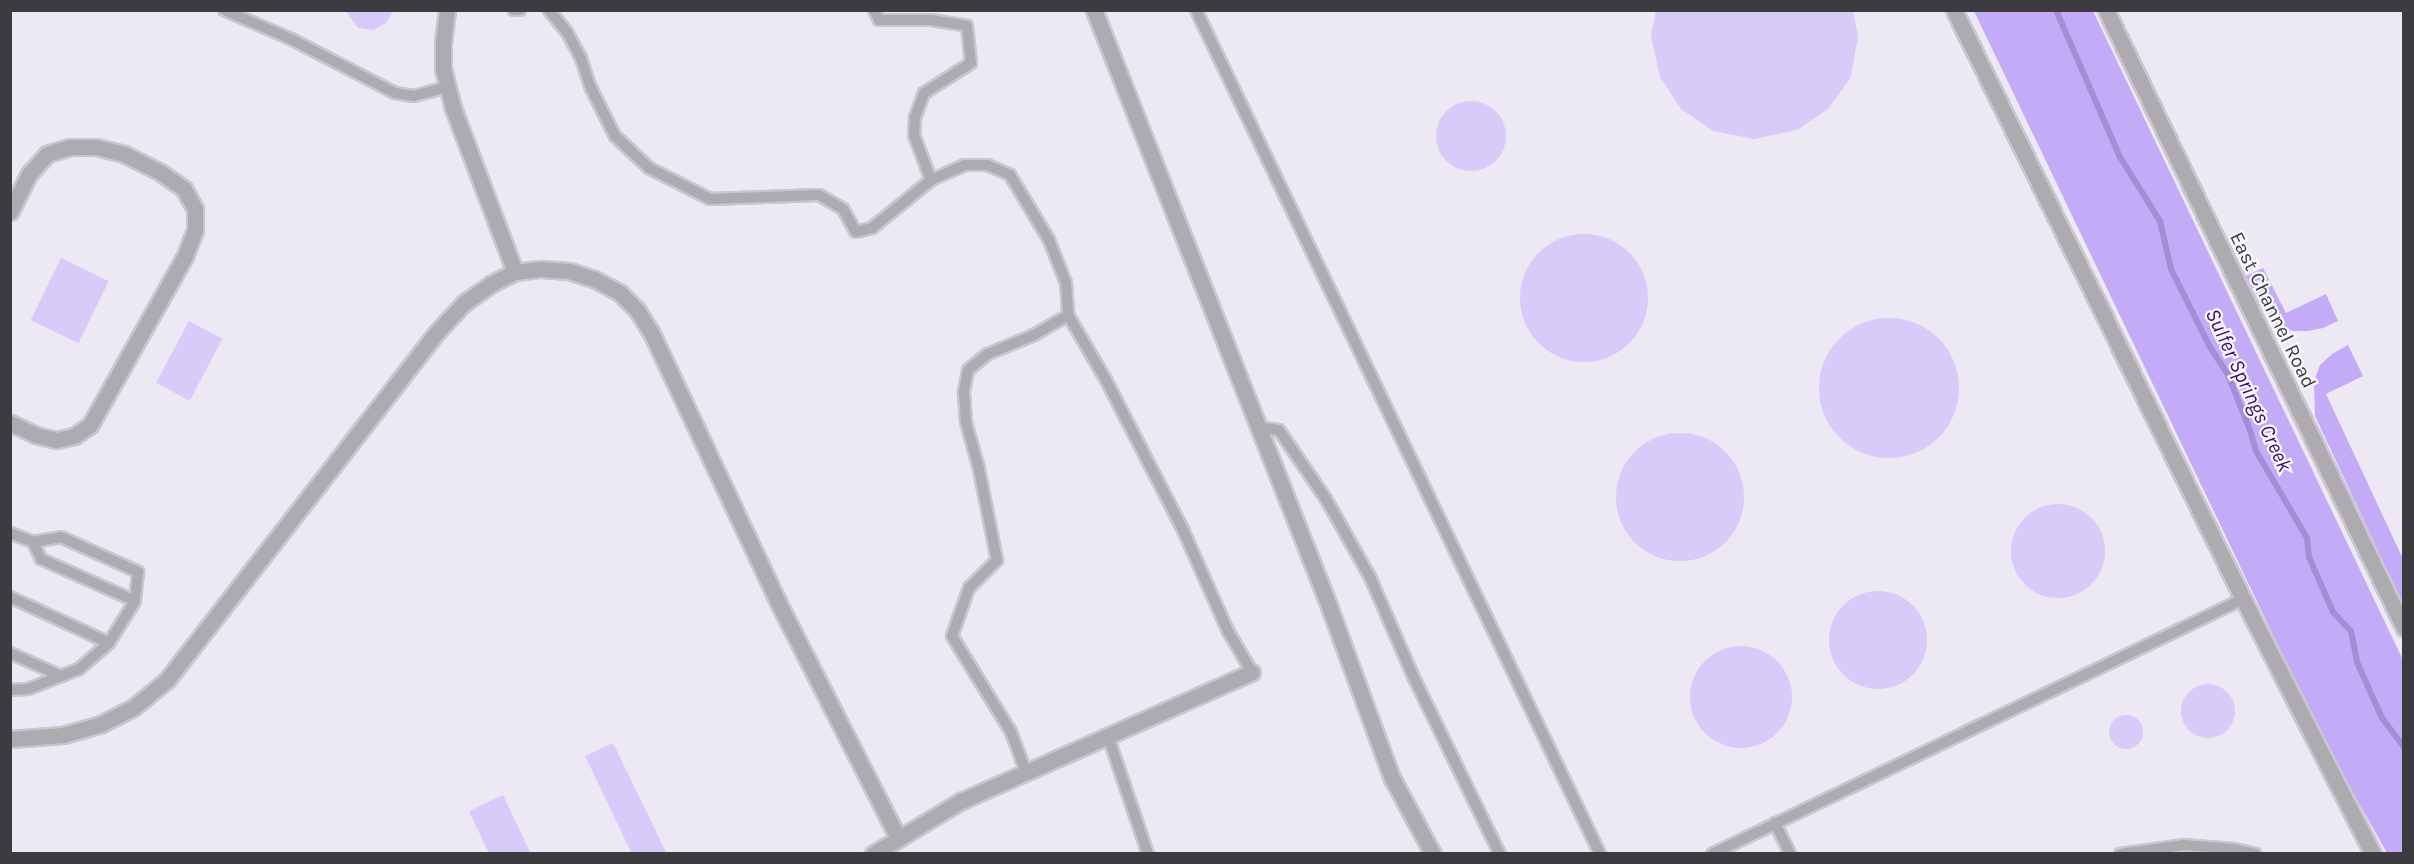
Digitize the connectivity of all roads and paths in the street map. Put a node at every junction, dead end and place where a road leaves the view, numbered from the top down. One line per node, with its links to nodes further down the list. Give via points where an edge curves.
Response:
1 (224, 10): 11 (lane, via 291,39 395,93 414,96)
2 (447, 10): 11 (street, via 443,69)
3 (514, 10): 4 (lane)
4 (520, 10)
5 (549, 10): 12 (lane, via 581,58 615,136 649,168 710,199 819,195 843,209 856,232 872,228)
6 (874, 10): 12 (lane, via 879,20 931,20 967,26 971,63 924,93 915,118 914,135)
7 (1094, 10): 17 (street)
8 (1196, 10): 38 (lane)
9 (1954, 10): 21 (street)
10 (2106, 10): 23 (street, East Channel Road)
11 (448, 87): 14 (street)
12 (931, 180): 15 (lane, via 965,165 987,165 1010,175 1049,240 1066,283)
13 (10, 212): 16 (street, via 35,167 47,154 70,147 96,147 124,154 184,189 195,209 195,230 185,256 90,424 74,436 56,440)
14 (515, 272): 30 (street, via 464,303 436,332 167,680 135,707 101,724 63,735); 33 (street, via 569,271 620,293 637,310)
15 (1068, 315): 26 (lane, via 1111,390 1183,530 1228,631); 31 (lane, via 1034,335 988,354 968,370 964,391 966,422 997,560 969,588 951,636 1011,732)
16 (10, 423)
17 (1258, 427): 36 (street, via 1392,778); 37 (lane, via 1279,430 1332,509 1370,577 1413,676)
18 (10, 533): 19 (lane)
19 (33, 542): 22 (lane, via 41,559); 22 (lane, via 61,537 138,572)
20 (10, 597): 24 (lane)
21 (2242, 598): 32 (lane); 43 (street)
22 (135, 601): 24 (lane)
23 (2403, 628)
24 (109, 643): 27 (lane, via 79,669)
25 (10, 653): 27 (lane)
26 (1252, 672): 29 (street)
27 (61, 676): 28 (lane, via 28,689)
28 (10, 690)
29 (1108, 736): 31 (street); 35 (lane)
30 (10, 739)
31 (1026, 772): 33 (street, via 961,801)
32 (1775, 823): 39 (lane); 40 (lane)
33 (898, 838): 34 (street)
34 (873, 854)
35 (1148, 854)
36 (1432, 854)
37 (1500, 854)
38 (1600, 854)
39 (1712, 854)
40 (1790, 854)
41 (2120, 854): 42 (lane, via 2184,845)
42 (2255, 854)
43 (2373, 854)

